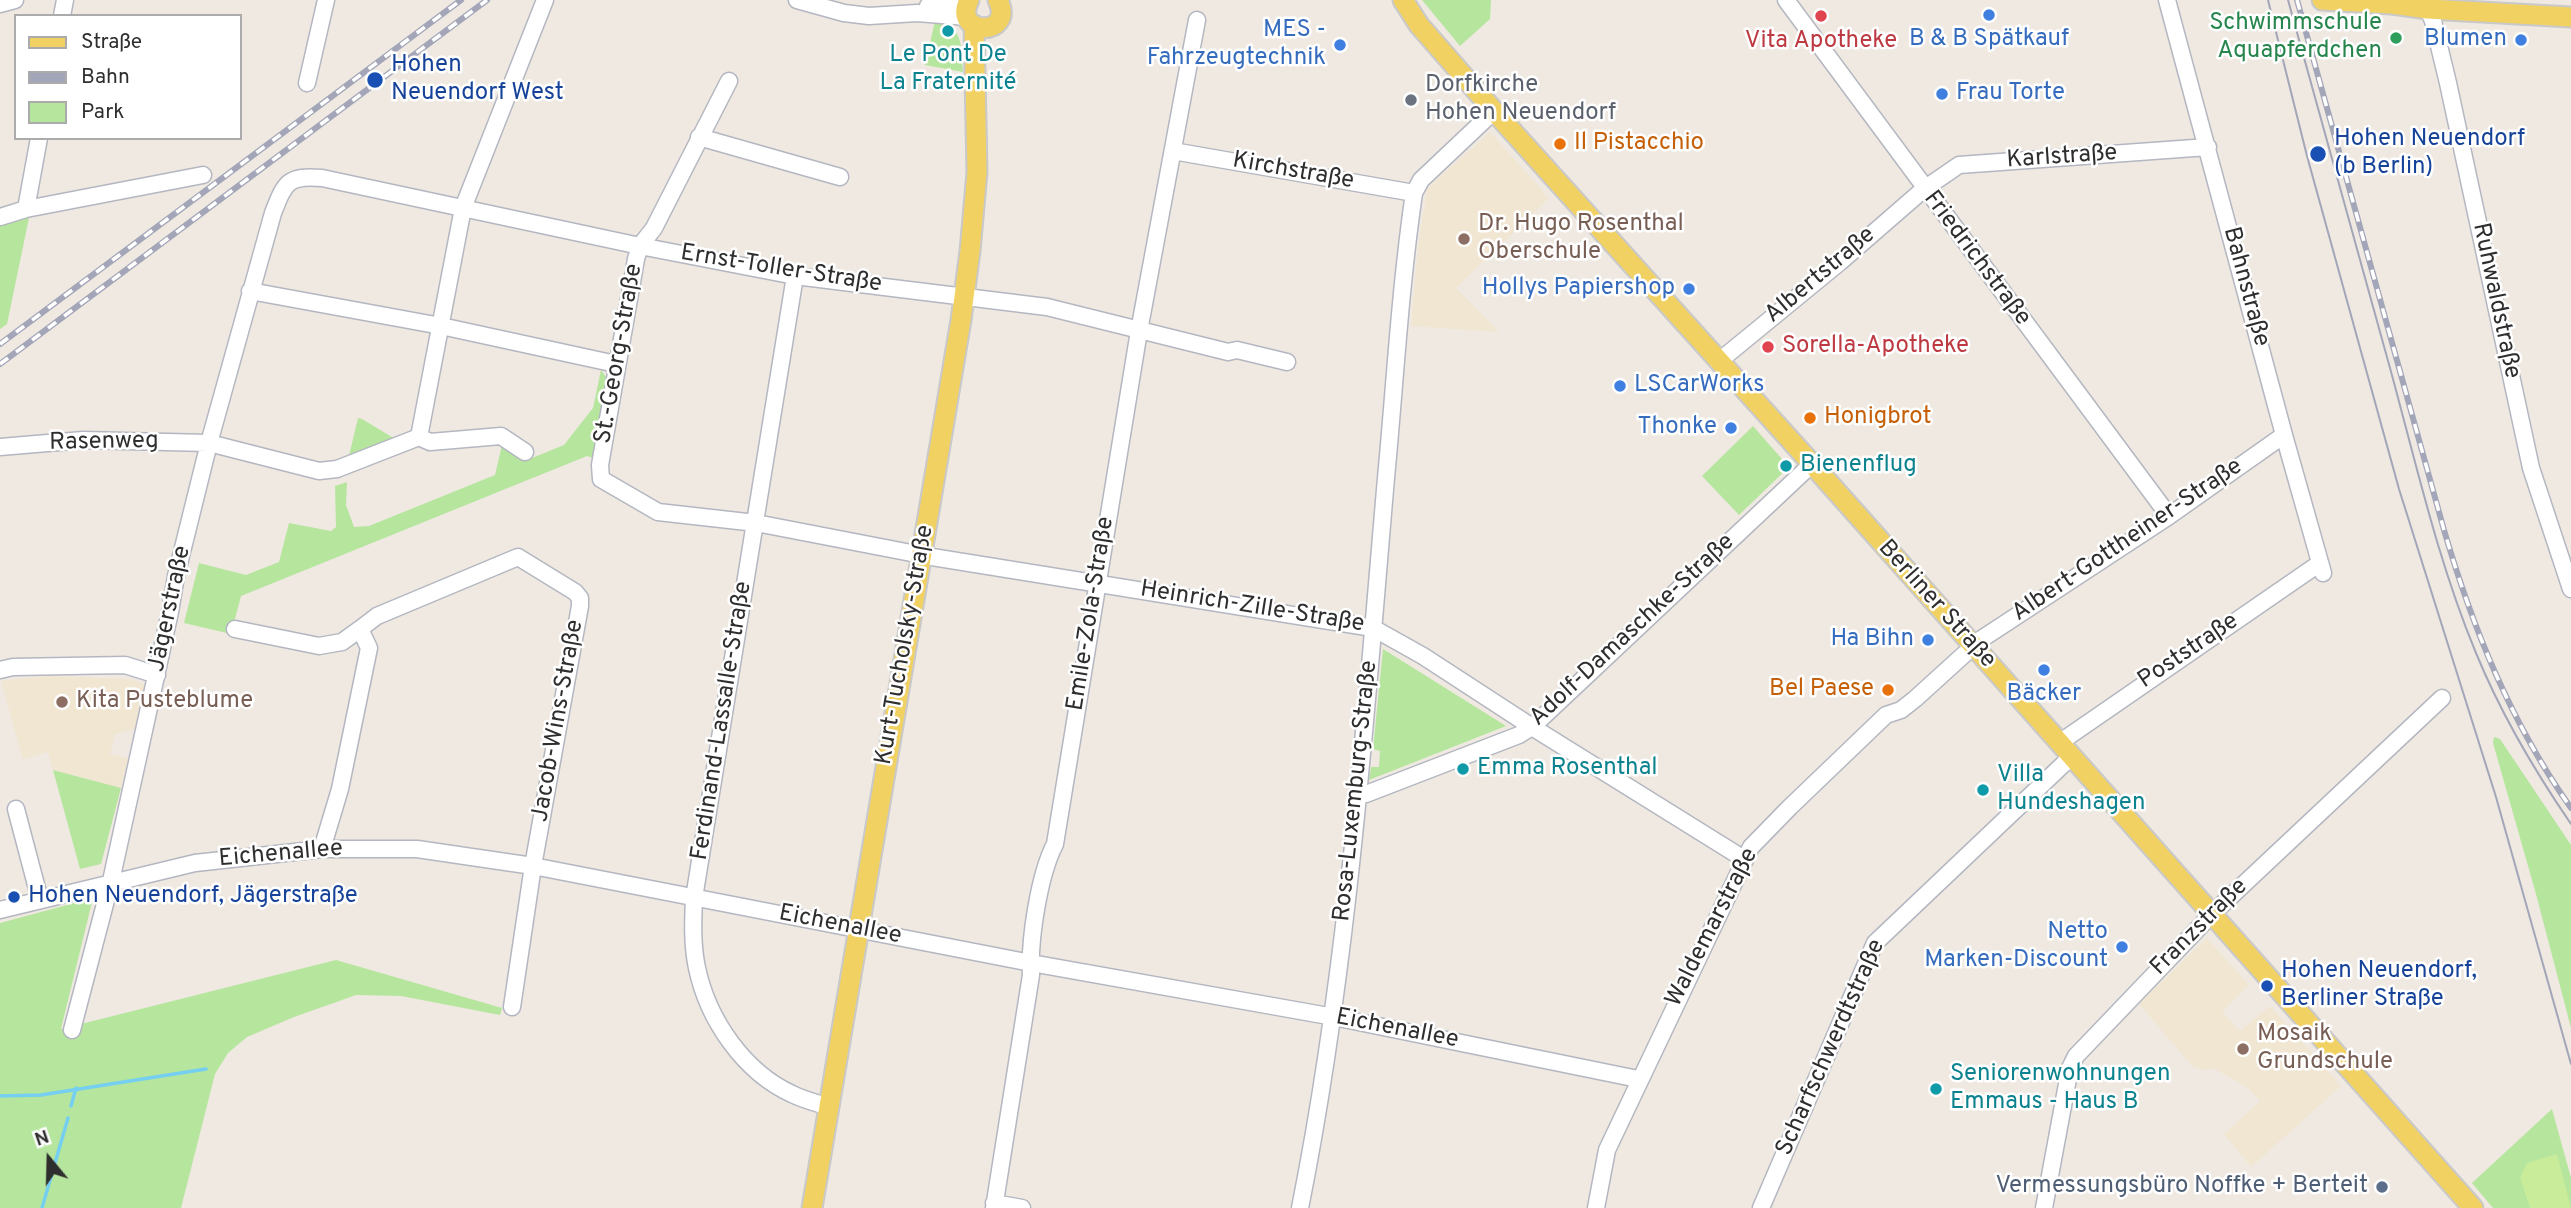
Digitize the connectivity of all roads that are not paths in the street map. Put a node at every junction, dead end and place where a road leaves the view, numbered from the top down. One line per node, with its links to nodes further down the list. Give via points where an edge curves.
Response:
1 (15, 0): 11 (street)
2 (326, 0): 17 (street)
3 (545, 0): 28 (street)
4 (797, 0): 13 (street, via 869,16 917,13 925,7)
5 (1403, 0): 18 (main road, Berliner Straße)
6 (1786, 0): 25 (street, Friedrichstraße)
7 (2167, 0): 21 (street, Bahnstraße)
8 (2322, 0): 9 (main road)
9 (2328, 0): 12 (main road)
10 (1005, 3): 13 (main road, via 999,20)
11 (0, 4)
12 (2427, 5): 14 (main road); 52 (street, Ruhwaldstraße, via 2531,468)
13 (973, 14): 34 (main road, Kurt-Tucholsky-Straße, via 977,183)
14 (2571, 17)
15 (1197, 20): 22 (street, Emile-Zola-Straße)
16 (729, 81): 19 (street, St.-Georg-Straße)
17 (307, 83)
18 (1494, 111): 27 (street, via 1421,180); 38 (main road, Berliner Straße)
19 (699, 136): 24 (street); 31 (street, St.-Georg-Straße, via 654,228)
20 (39, 140): 29 (street)
21 (2208, 147): 25 (street, Karlstraße, via 1959,165); 40 (street, Bahnstraße)
22 (1173, 151): 27 (street, Kirchstraße); 36 (street, Emile-Zola-Straße)
23 (204, 175): 29 (street)
24 (840, 177)
25 (1924, 188): 38 (street, Albertstraße); 47 (street, Friedrichstraße)
26 (281, 191): 28 (street, Ernst-Toller-Straße, via 290,179 303,176); 33 (street, Jägerstraße)
27 (1414, 193): 53 (street, Rosa-Luxemburg-Straße)
28 (463, 208): 31 (street, Ernst-Toller-Straße); 35 (street)
29 (26, 209): 30 (street)
30 (0, 217)
31 (640, 246): 32 (street, Ernst-Toller-Straße); 39 (street, St.-Georg-Straße)
32 (795, 276): 34 (street, Ernst-Toller-Straße); 48 (street, Ferdinand-Lassalle-Straße)
33 (250, 291): 35 (street); 42 (street, Jägerstraße)
34 (964, 297): 36 (street, Ernst-Toller-Straße, via 1047,307); 49 (main road, Kurt-Tucholsky-Straße)
35 (441, 326): 39 (street); 41 (street)
36 (1139, 331): 37 (street, Ernst-Toller-Straße); 51 (street, Emile-Zola-Straße)
37 (1287, 362)
38 (1718, 362): 45 (main road, Berliner Straße)
39 (616, 364): 46 (street, St.-Georg-Straße, via 601,479)
40 (2284, 435): 47 (street, Albert-Gottheiner-Straße); 50 (street, Bahnstraße)
41 (419, 437): 42 (street, Rasenweg, via 337,469 319,471); 44 (street, via 430,442 501,436)
42 (209, 443): 43 (street, Rasenweg, via 83,440); 58 (street, Jägerstraße)
43 (0, 447)
44 (525, 452)
45 (1812, 464): 56 (main road, Berliner Straße); 60 (street, Adolf-Damaschke-Straße)
46 (658, 512): 48 (street, Heinrich-Zille-Straße)
47 (2169, 516): 56 (street, Albert-Gottheiner-Straße)
48 (756, 523): 49 (street, Heinrich-Zille-Straße); 68 (street, Ferdinand-Lassalle-Straße)
49 (921, 554): 51 (street, Heinrich-Zille-Straße); 72 (main road, Kurt-Tucholsky-Straße)
50 (2322, 568): 61 (street, Poststraße)
51 (1097, 583): 53 (street, Heinrich-Zille-Straße); 73 (street, Emile-Zola-Straße)
52 (2571, 589)
53 (1373, 628): 60 (street, Heinrich-Zille-Straße); 62 (street, Rosa-Luxemburg-Straße)
54 (235, 629): 55 (street, Jacob-Wins-Straße, via 319,646 342,642)
55 (360, 629): 64 (street, via 369,648 340,789); 66 (street, Jacob-Wins-Straße, via 377,616 519,557 580,598)
56 (1972, 646): 61 (main road, Berliner Straße); 65 (street, Waldemarstraße, via 1915,699 1886,715 1790,807)
57 (0, 670): 58 (street, via 125,665)
58 (157, 675): 67 (street, Jägerstraße)
59 (2442, 698): 71 (street, Franzstraße)
60 (1532, 727): 62 (street, Adolf-Damaschke-Straße); 65 (street, Heinrich-Zille-Straße)
61 (2066, 749): 71 (main road, Berliner Straße); 84 (street, Scharfschwerdtstraße, via 1875,943)
62 (1356, 795): 75 (street, Rosa-Luxemburg-Straße)
63 (16, 810): 69 (street)
64 (322, 849): 66 (street, Eichenallee, via 417,849); 67 (street, Eichenallee, via 195,863)
65 (1744, 859): 77 (street, Waldemarstraße)
66 (533, 866): 68 (street, Eichenallee); 74 (street, Jacob-Wins-Straße)
67 (111, 881): 69 (street, Eichenallee); 76 (street, Jägerstraße)
68 (694, 898): 72 (street, Eichenallee); 78 (street, Ferdinand-Lassalle-Straße, via 697,969 709,1006 734,1047 761,1074 792,1094)
69 (40, 900): 70 (street, Eichenallee)
70 (0, 910)
71 (2212, 914): 85 (street, Franzstraße, via 2076,1056); 86 (main road, Berliner Straße)
72 (858, 929): 73 (street, Eichenallee); 78 (main road, Kurt-Tucholsky-Straße)
73 (1031, 963): 75 (street, Eichenallee); 79 (street, Emile-Zola-Straße)
74 (512, 1007)
75 (1334, 1017): 77 (street, Eichenallee); 82 (street, Rosa-Luxemburg-Straße)
76 (72, 1030)
77 (1638, 1079): 83 (street, Waldemarstraße, via 1603,1161)
78 (828, 1107): 80 (main road, Kurt-Tucholsky-Straße)
79 (994, 1205): 81 (street)
80 (812, 1208)
81 (1022, 1208)
82 (1300, 1208)
83 (1596, 1208)
84 (1761, 1208)
85 (2043, 1208)
86 (2473, 1208)

